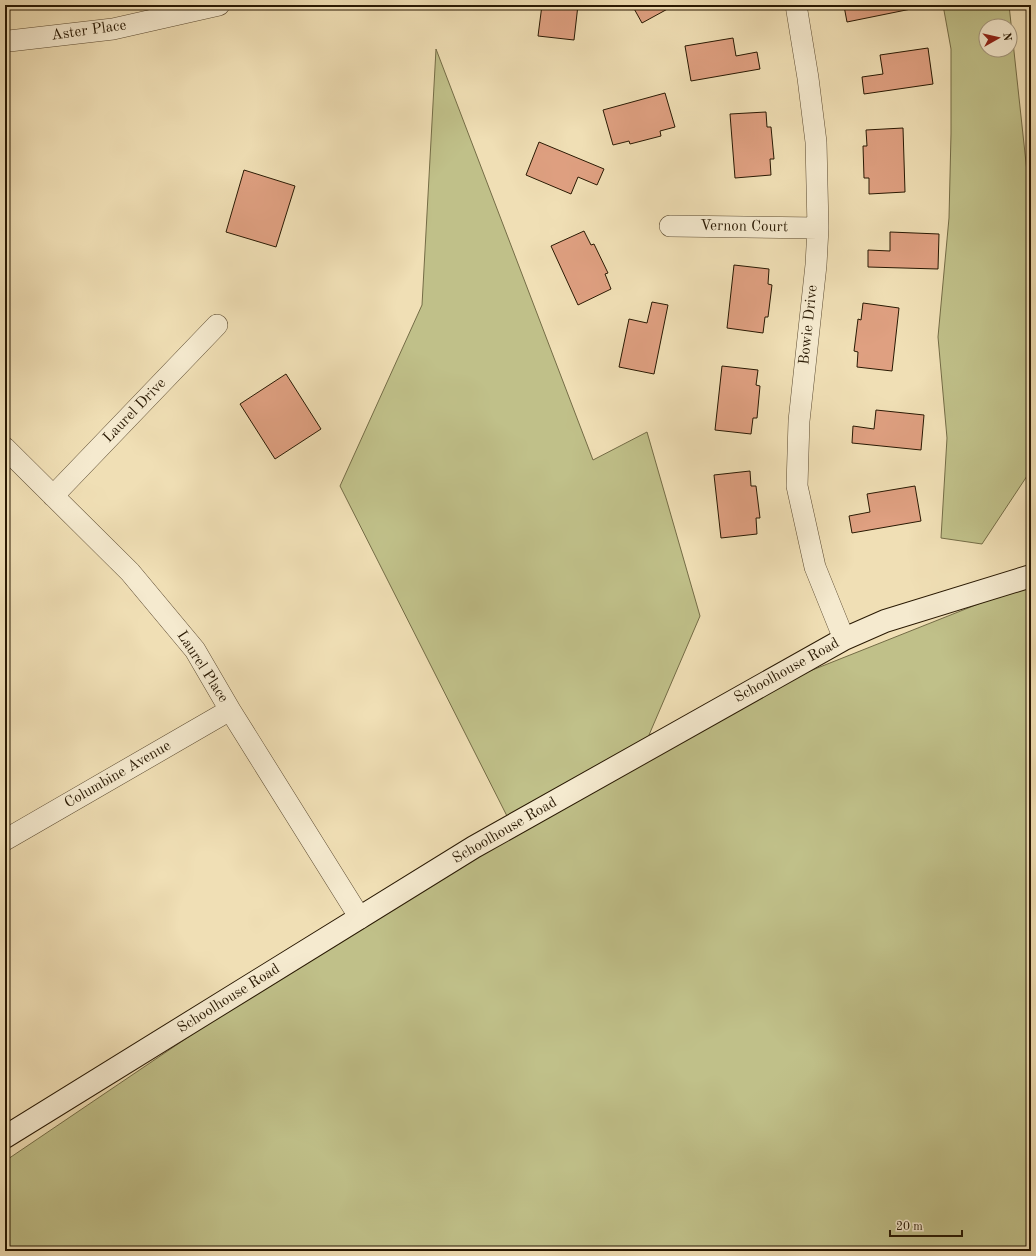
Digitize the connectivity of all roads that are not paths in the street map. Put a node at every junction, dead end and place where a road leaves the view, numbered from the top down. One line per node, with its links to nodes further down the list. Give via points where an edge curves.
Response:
1 (219, 5): 3 (street, Aster Place, via 113,29)
2 (796, 5): 5 (street, Bowie Drive, via 816,142)
3 (5, 41)
4 (670, 226): 5 (street, Vernon Court)
5 (818, 228): 10 (street, Bowie Drive, via 799,421 797,486 815,567)
6 (217, 325): 8 (street, Laurel Drive)
7 (5, 448): 8 (street, Laurel Place)
8 (53, 496): 11 (street, Laurel Place, via 135,578 195,650)
9 (1031, 576): 10 (street, Schoolhouse Road, via 885,621)
10 (844, 639): 13 (street, Schoolhouse Road, via 474,847)
11 (230, 710): 12 (street, Columbine Avenue); 13 (street, Laurel Place)
12 (5, 840)
13 (360, 918): 14 (street, Schoolhouse Road)
14 (5, 1137)

